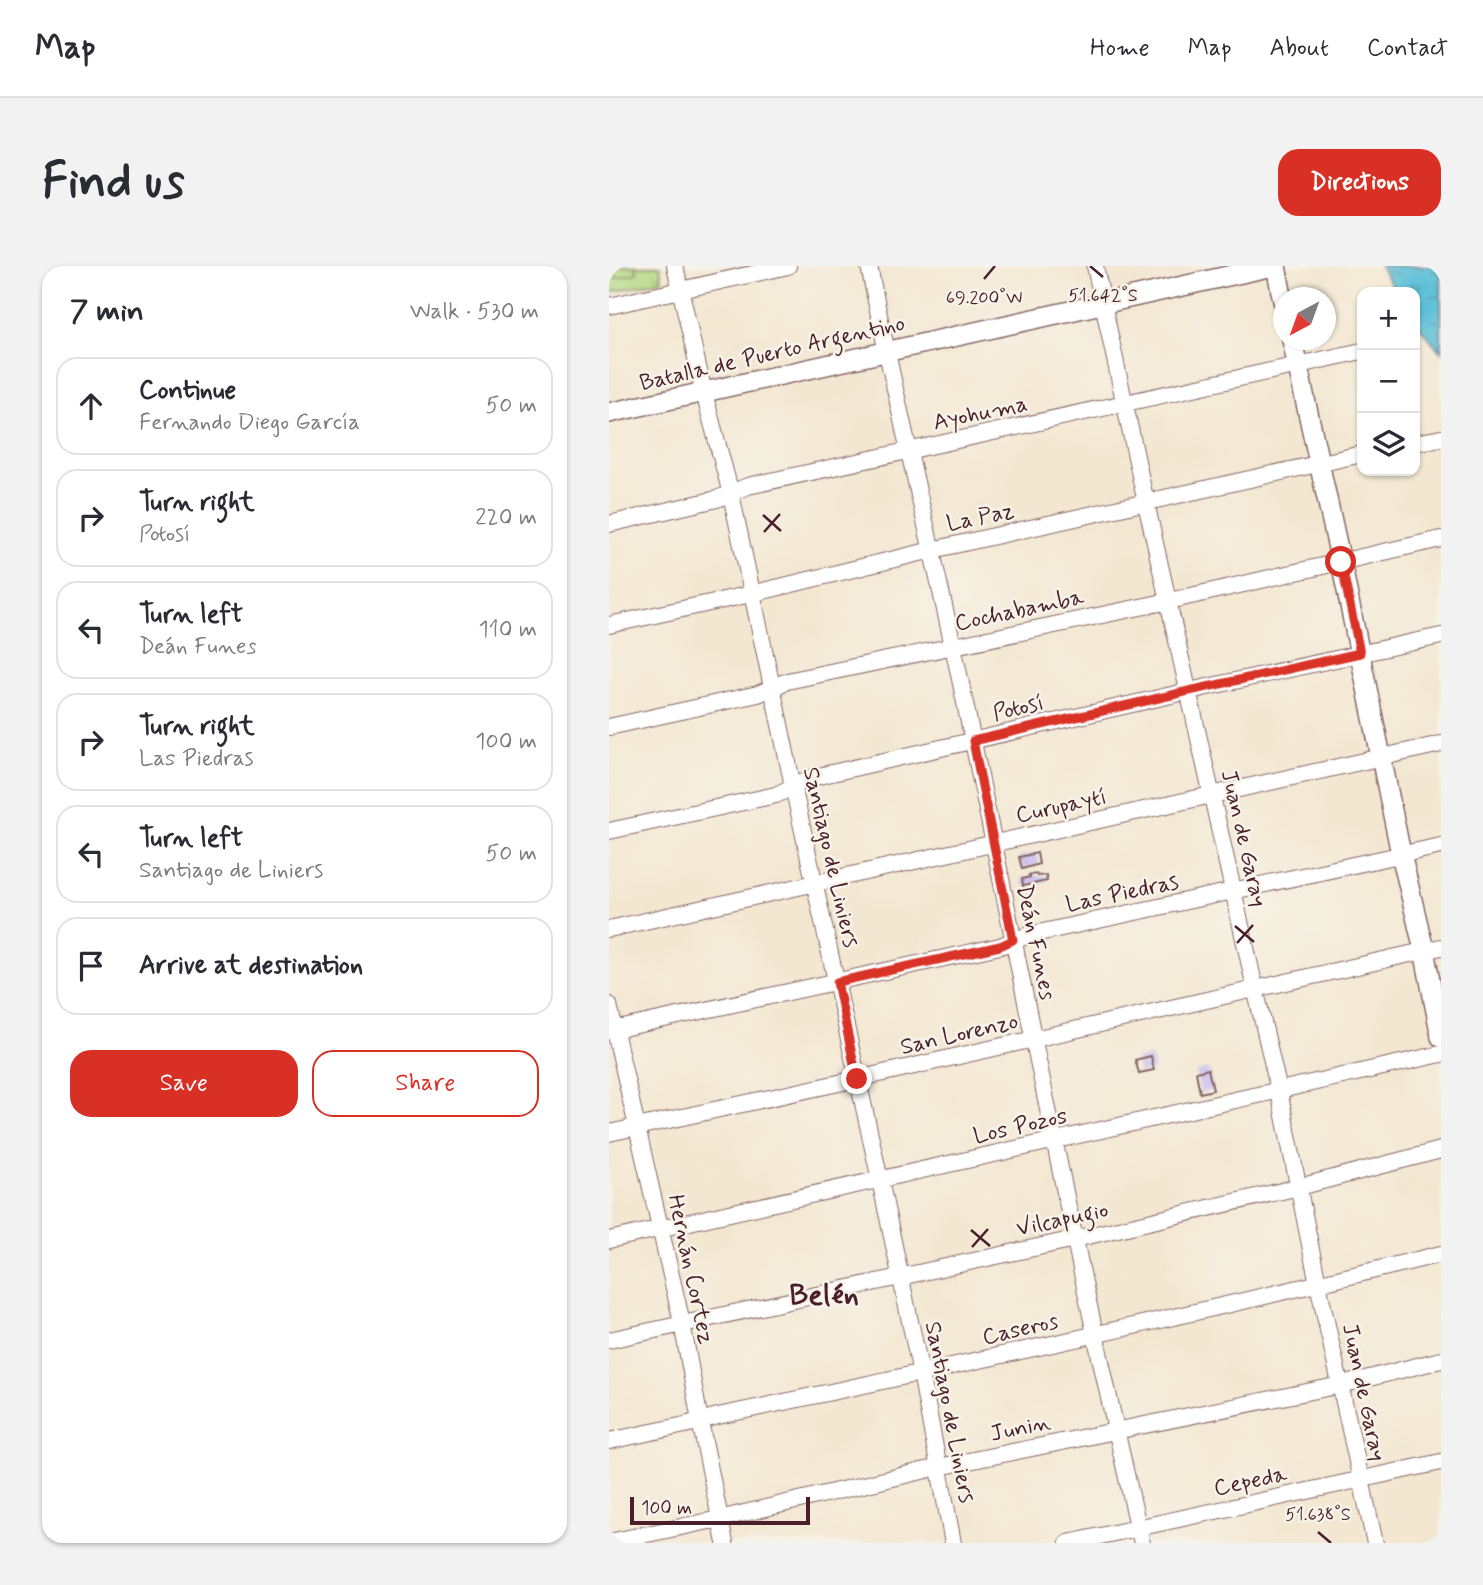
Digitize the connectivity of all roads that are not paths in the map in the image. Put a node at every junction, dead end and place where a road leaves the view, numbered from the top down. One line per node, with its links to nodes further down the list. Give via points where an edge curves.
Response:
1 (675, 266): 7 (street, Santiago de Liniers)
2 (788, 266): 7 (street)
3 (869, 266): 11 (street, Deán Funes)
4 (1095, 266): 8 (street, Juan de Garay)
5 (1275, 266): 6 (main road); 8 (main road, Batalla de Puerto Argentino)
6 (1280, 287)
7 (680, 290): 9 (street); 14 (street, Santiago de Liniers)
8 (1104, 304): 11 (main road, Batalla de Puerto Argentino); 15 (street, Juan de Garay)
9 (609, 306)
10 (1294, 350): 13 (main road)
11 (886, 352): 14 (main road, Batalla de Puerto Argentino); 19 (street, Deán Funes)
12 (1357, 352): 13 (street, Ayohuma)
13 (1298, 366): 15 (street, Ayohuma); 21 (main road)
14 (704, 393): 16 (main road, Batalla de Puerto Argentino); 22 (street, Santiago de Liniers)
15 (1125, 403): 19 (street, Ayohuma); 23 (street, Juan de Garay)
16 (609, 413)
17 (1441, 438): 18 (street)
18 (1420, 442)
19 (909, 451): 22 (street, Ayohuma, via 748,486); 26 (street, Deán Funes)
20 (1357, 455): 21 (street, La Paz)
21 (1319, 464): 23 (street, La Paz); 27 (main road)
22 (731, 494): 24 (street, Ayohuma); 28 (street, Santiago de Liniers)
23 (1146, 503): 26 (street, La Paz); 29 (street, Juan de Garay)
24 (609, 524)
25 (1441, 539): 27 (street, Cochabamba)
26 (932, 550): 28 (street, La Paz); 32 (street, Deán Funes)
27 (1341, 562): 29 (street, Cochabamba); 33 (main road)
28 (751, 594): 30 (street, La Paz); 34 (street, Santiago de Liniers)
29 (1168, 601): 32 (street, Cochabamba); 35 (street, Juan de Garay)
30 (609, 625)
31 (1441, 636): 33 (street, Potosí)
32 (953, 646): 34 (street, Cochabamba, via 787,681); 37 (street, Deán Funes)
33 (1360, 653): 35 (street, Potosí); 39 (main road)
34 (772, 689): 36 (street, Cochabamba); 40 (street, Santiago de Liniers)
35 (1189, 691): 37 (street, Potosí); 41 (street, Juan de Garay)
36 (609, 727)
37 (973, 741): 40 (street, Potosí, via 810,778); 43 (street, Deán Funes)
38 (1441, 744): 39 (street, Curupaytí)
39 (1381, 757): 41 (street, Curupaytí); 45 (main road)
40 (793, 786): 42 (street, Potosí, via 776,795); 46 (street, Santiago de Liniers)
41 (1212, 795): 43 (street, Curupaytí); 47 (street, Juan de Garay)
42 (609, 831)
43 (993, 843): 46 (street, Curupaytí); 49 (street, Deán Funes)
44 (1441, 846): 45 (street, Las Piedras)
45 (1401, 854): 47 (street, Las Piedras); 50 (main road)
46 (815, 885): 48 (street, Curupaytí); 51 (street, Santiago de Liniers)
47 (1233, 892): 49 (street, Las Piedras); 52 (street, Juan de Garay)
48 (609, 929)
49 (1013, 940): 51 (street, Las Piedras); 56 (street, Deán Funes)
50 (1433, 949): 52 (street, San Lorenzo); 55 (main road)
51 (837, 982): 54 (street, Las Piedras); 58 (street, Santiago de Liniers)
52 (1255, 988): 56 (street, San Lorenzo); 59 (street, Juan de Garay)
53 (609, 1005): 54 (street, Hernán Cortez)
54 (612, 1030): 60 (street, Hernán Cortez)
55 (1441, 1037)
56 (1034, 1039): 58 (street, San Lorenzo); 62 (street, Deán Funes)
57 (1441, 1055): 59 (street, Los Pozos)
58 (857, 1079): 60 (street, San Lorenzo); 64 (street, Santiago de Liniers)
59 (1279, 1091): 62 (street, Los Pozos); 65 (street, Juan de Garay)
60 (638, 1126): 61 (street, San Lorenzo); 66 (street, Hernán Cortez)
61 (609, 1133)
62 (1054, 1141): 64 (street, Los Pozos); 67 (street, Deán Funes)
63 (1441, 1150): 65 (street, Vilcapugio)
64 (880, 1180): 66 (street, Los Pozos); 70 (street, Santiago de Liniers)
65 (1299, 1187): 67 (street, Vilcapugio); 71 (street, Juan de Garay)
66 (660, 1228): 68 (street, Los Pozos); 72 (street, Hernán Cortez)
67 (1075, 1239): 70 (street, Vilcapugio); 73 (street, Deán Funes)
68 (609, 1240)
69 (1441, 1254): 71 (street, Caseros)
70 (901, 1275): 72 (street, Vilcapugio); 76 (street, Santiago de Liniers)
71 (1318, 1284): 73 (street, Caseros); 77 (street, Juan de Garay)
72 (682, 1323): 74 (street, Vilcapugio); 78 (street, Hernán Cortez)
73 (1095, 1334): 76 (street, Caseros); 79 (street, Deán Funes)
74 (609, 1340)
75 (1441, 1360): 77 (street, Junin)
76 (921, 1373): 78 (street, Caseros); 82 (street, Santiago de Liniers)
77 (1341, 1385): 79 (street, Junin); 83 (street, Juan de Garay)
78 (700, 1422): 80 (street, Caseros); 84 (street, Hernán Cortez)
79 (1117, 1430): 82 (street, Junin); 85 (street, Deán Funes)
80 (609, 1441)
81 (1441, 1462): 83 (street, Cepeda)
82 (939, 1467): 84 (street, Junin); 88 (street, Santiago de Liniers)
83 (1361, 1479): 85 (street, Cepeda); 90 (street, Juan de Garay)
84 (719, 1519): 86 (street, Junin); 87 (street, Hernán Cortez)
85 (1140, 1535): 89 (street, Cepeda)
86 (609, 1542)
87 (725, 1543)
88 (954, 1543)
89 (1068, 1543)
90 (1375, 1543)

